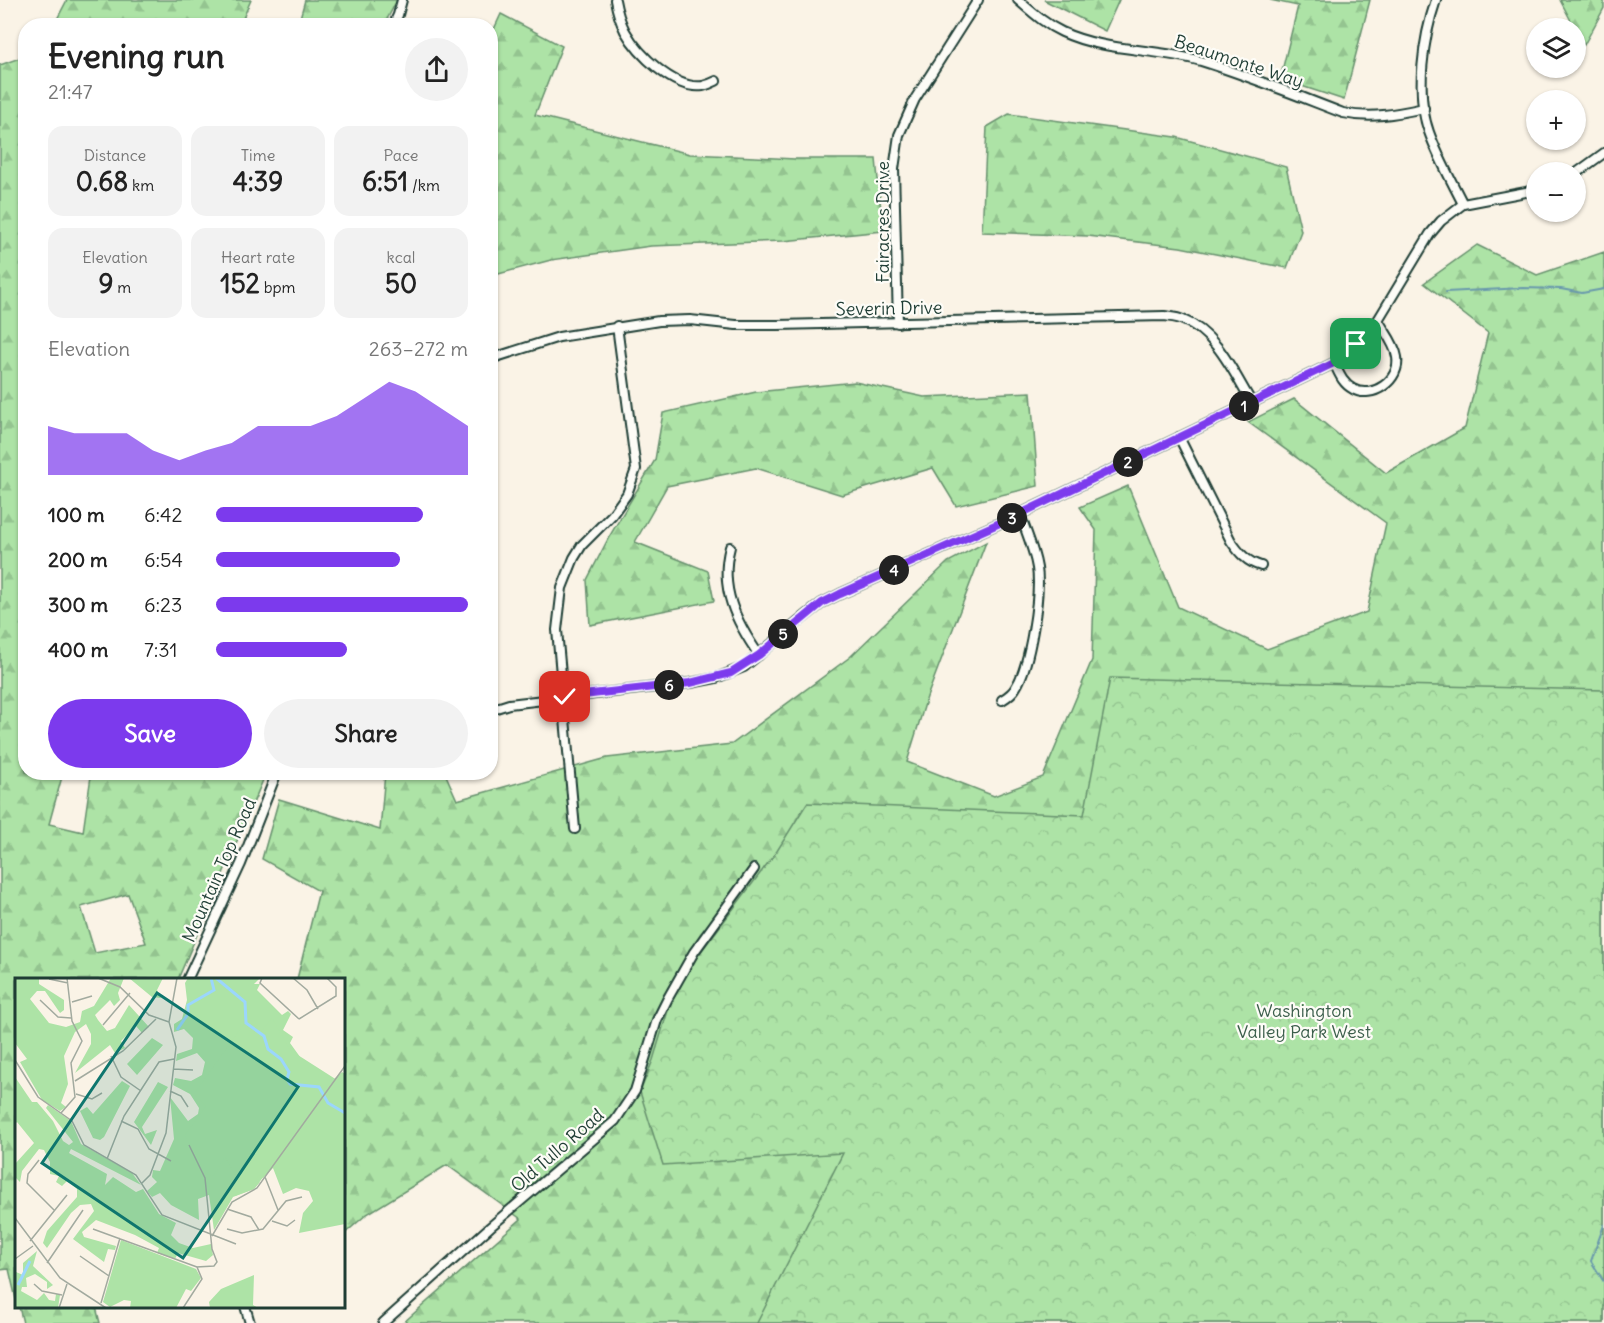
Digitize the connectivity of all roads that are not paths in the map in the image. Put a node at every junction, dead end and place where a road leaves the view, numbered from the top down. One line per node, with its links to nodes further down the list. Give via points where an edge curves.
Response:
1 (402, 0): 6 (street)
2 (615, 0): 7 (street, via 625,31 655,66 695,86)
3 (978, 0): 14 (street, Fairacres Drive, via 915,99 899,135 894,169)
4 (1018, 0): 8 (street, Beaumonte Way, via 1044,22 1077,38 1201,61 1343,112 1380,117)
5 (1436, 0): 8 (street, via 1423,48)
6 (397, 18)
7 (716, 81)
8 (1424, 108): 12 (street, via 1429,131)
9 (1604, 153): 10 (street)
10 (1586, 166)
11 (1526, 192): 12 (street)
12 (1463, 204): 13 (street, via 1430,234)
13 (1378, 320): 17 (street); 17 (street, via 1397,356 1390,380 1372,392 1361,392 1346,384)
14 (898, 323): 15 (street, Severin Drive, via 778,326 690,320); 18 (street, Severin Drive, via 1164,316 1183,320 1215,343)
15 (617, 326): 16 (street, Severin Drive, via 559,337); 24 (street, via 636,469 627,494 612,515 582,544 562,588 557,630)
16 (498, 356)
17 (1334, 363): 18 (street)
18 (1252, 403): 19 (street)
19 (1179, 437): 20 (street); 22 (street, via 1231,541 1252,564)
20 (1020, 514): 23 (street, via 822,603); 25 (street, via 1037,567 1037,604 1016,687)
21 (730, 547): 23 (street, via 726,573 732,605 740,627)
22 (1261, 566)
23 (759, 655): 24 (street, via 744,667 716,678)
24 (565, 697): 26 (street); 28 (street)
25 (1002, 700)
26 (498, 707)
27 (274, 780): 30 (street, Mountain Top Road, via 241,864)
28 (575, 829)
29 (754, 869): 33 (street, Old Tullo Road, via 694,952 668,998 634,1091 615,1121)
30 (188, 978)
31 (246, 1308): 32 (street)
32 (250, 1323)
33 (383, 1323)

